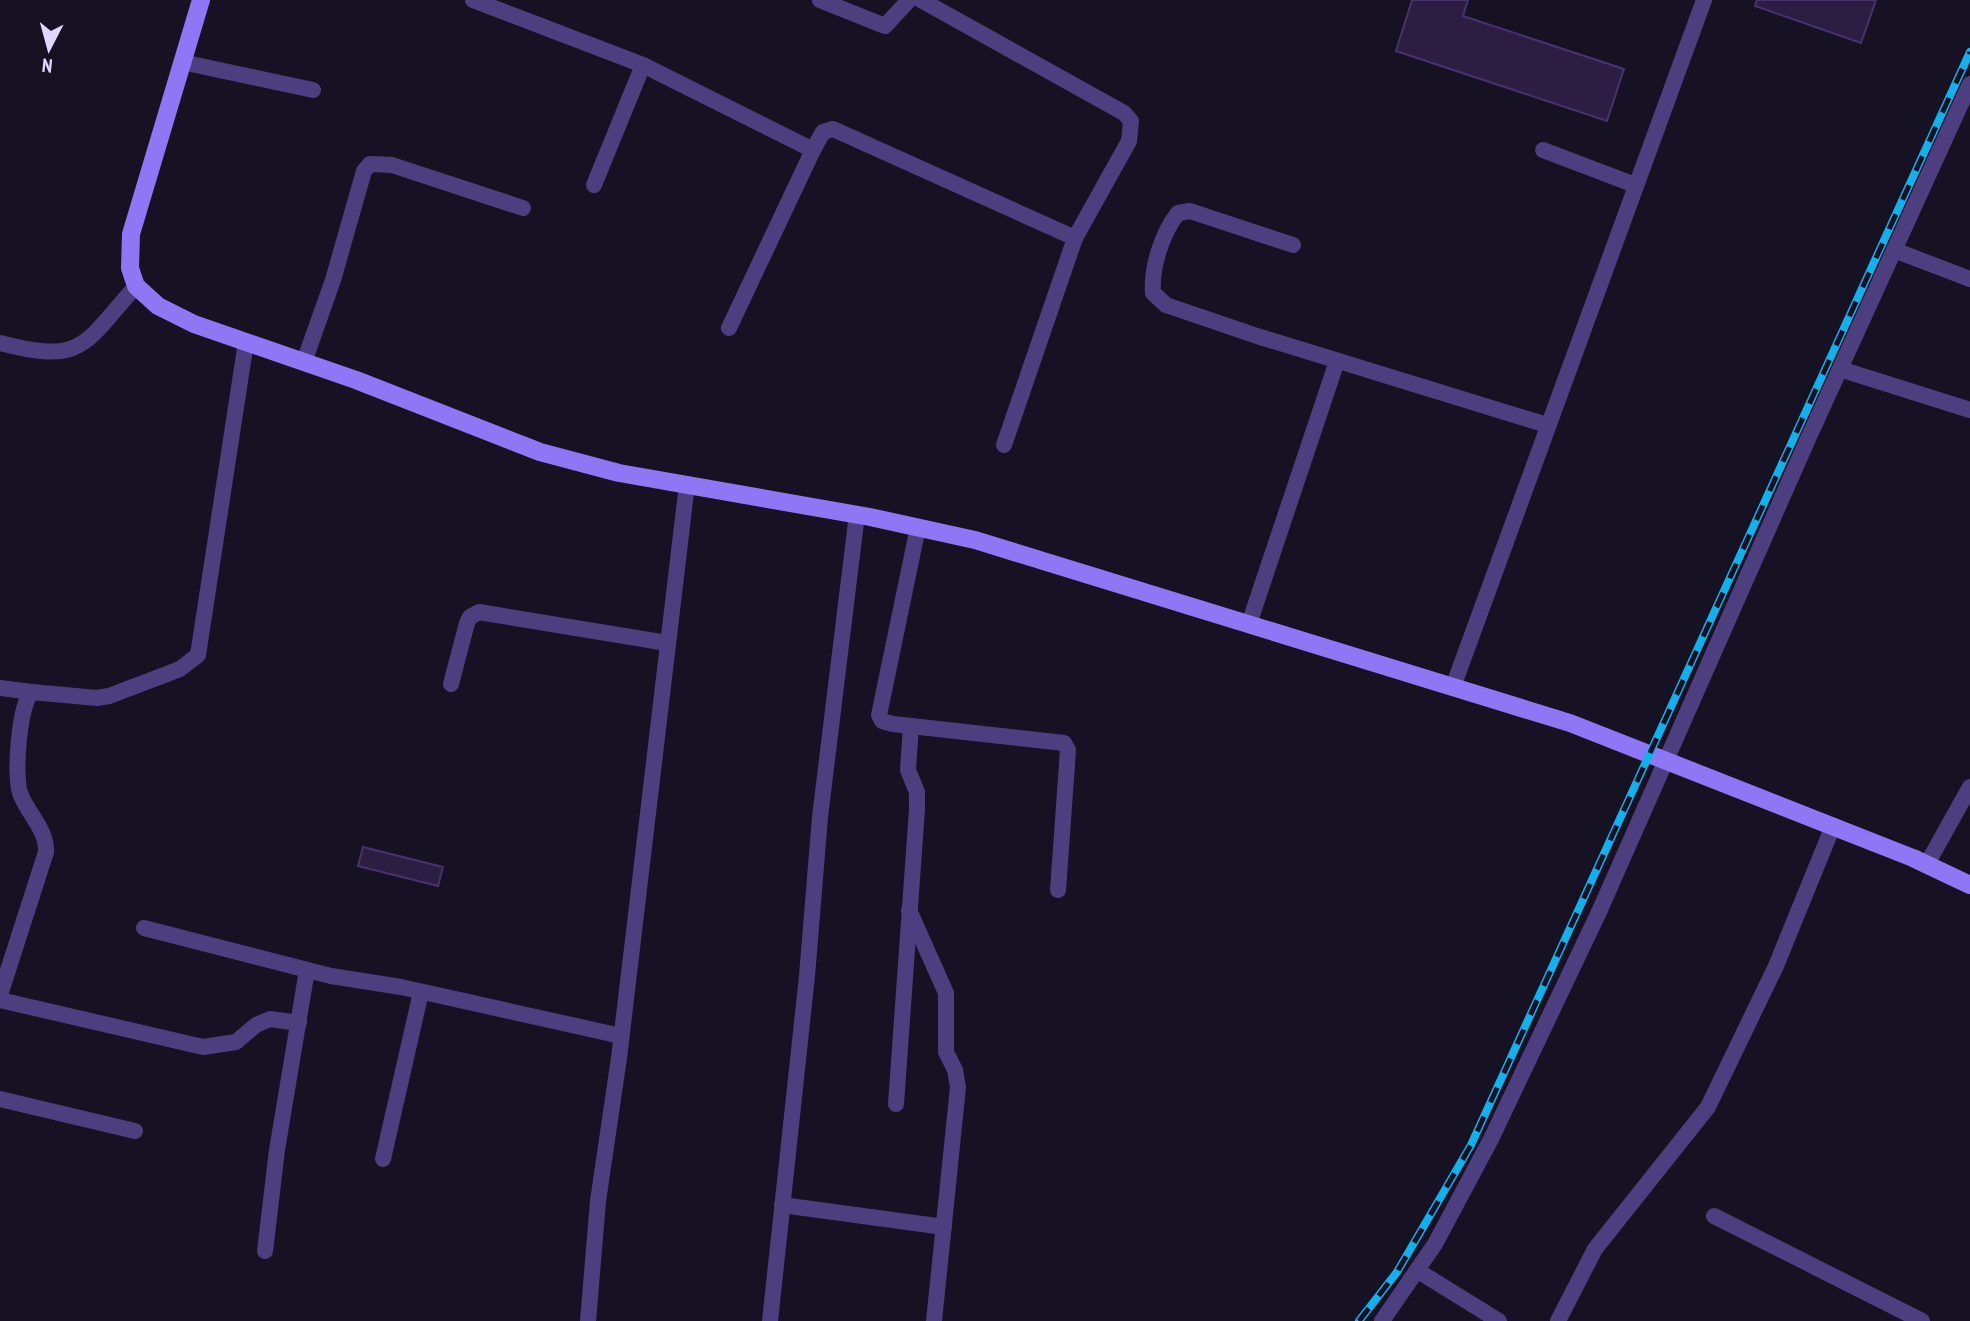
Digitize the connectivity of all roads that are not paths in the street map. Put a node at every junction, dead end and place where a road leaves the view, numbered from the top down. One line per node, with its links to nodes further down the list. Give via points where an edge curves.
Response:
1 (201, 0): 7 (main road)
2 (473, 0): 8 (street)
3 (820, 0): 4 (street, via 884,26)
4 (909, 0)
5 (921, 0): 16 (street, via 1131,121 1129,141)
6 (1704, 0): 13 (street)
7 (182, 62): 10 (street); 20 (main road, via 131,234 130,268)
8 (643, 65): 11 (street); 14 (street)
9 (1970, 84): 18 (street)
10 (313, 90)
11 (813, 150): 16 (street, via 823,132 833,129); 21 (street)
12 (1543, 150): 13 (street)
13 (1635, 185): 28 (street)
14 (594, 186)
15 (523, 208): 25 (street, via 392,164 370,164)
16 (1076, 238): 29 (street)
17 (1293, 245): 24 (street, via 1191,211 1178,213 1170,223 1152,278 1153,293 1166,304)
18 (1894, 250): 19 (street); 26 (street)
19 (1970, 279)
20 (136, 286): 22 (main road, via 158,306); 23 (street, via 83,344 71,351 28,350)
21 (729, 328)
22 (246, 342): 25 (main road); 38 (street, via 198,655 180,669 109,696)
23 (0, 343)
24 (1337, 361): 28 (street); 33 (street)
25 (304, 362): 30 (main road, via 540,452 619,473)
26 (1840, 369): 27 (street); 40 (street)
27 (1970, 410)
28 (1547, 425): 36 (street)
29 (1004, 445)
30 (687, 484): 31 (main road); 34 (street)
31 (857, 514): 32 (main road); 59 (street, via 823,791)
32 (918, 527): 33 (main road, via 975,540); 39 (street, via 878,715 882,721)
33 (1249, 624): 36 (main road)
34 (667, 643): 35 (street, via 479,612 467,623); 54 (street)
35 (451, 684)
36 (1453, 687): 40 (main road, via 1570,723)
37 (0, 688): 38 (street)
38 (32, 692): 48 (street, via 24,708 17,779 47,841 46,852)
39 (911, 726): 45 (street, via 1064,743 1068,750); 46 (street, via 908,771 917,792 917,809)
40 (1667, 760): 42 (main road); 63 (street, via 1492,1139)
41 (1970, 787): 43 (street)
42 (1833, 826): 43 (main road); 69 (street, via 1776,966 1708,1107 1595,1249)
43 (1927, 864): 44 (main road)
44 (1970, 885)
45 (1058, 890)
46 (909, 910): 56 (street); 61 (street, via 946,993 946,1052 957,1079)
47 (144, 928): 49 (street)
48 (7, 948): 51 (street)
49 (307, 970): 50 (street); 53 (street)
50 (421, 992): 54 (street); 58 (street)
51 (0, 995)
52 (0, 1000): 53 (street, via 203,1047 236,1042 271,1019)
53 (299, 1023): 62 (street)
54 (621, 1036): 64 (street, via 598,1201)
55 (0, 1099): 57 (street)
56 (896, 1104)
57 (135, 1131)
58 (383, 1158)
59 (782, 1205): 61 (street); 65 (street)
60 (1714, 1216): 70 (street)
61 (944, 1227): 66 (street)
62 (265, 1251)
63 (1418, 1271): 67 (street); 68 (street)
64 (588, 1321)
65 (770, 1321)
66 (934, 1321)
67 (1382, 1321)
68 (1499, 1321)
69 (1558, 1321)
70 (1922, 1321)

